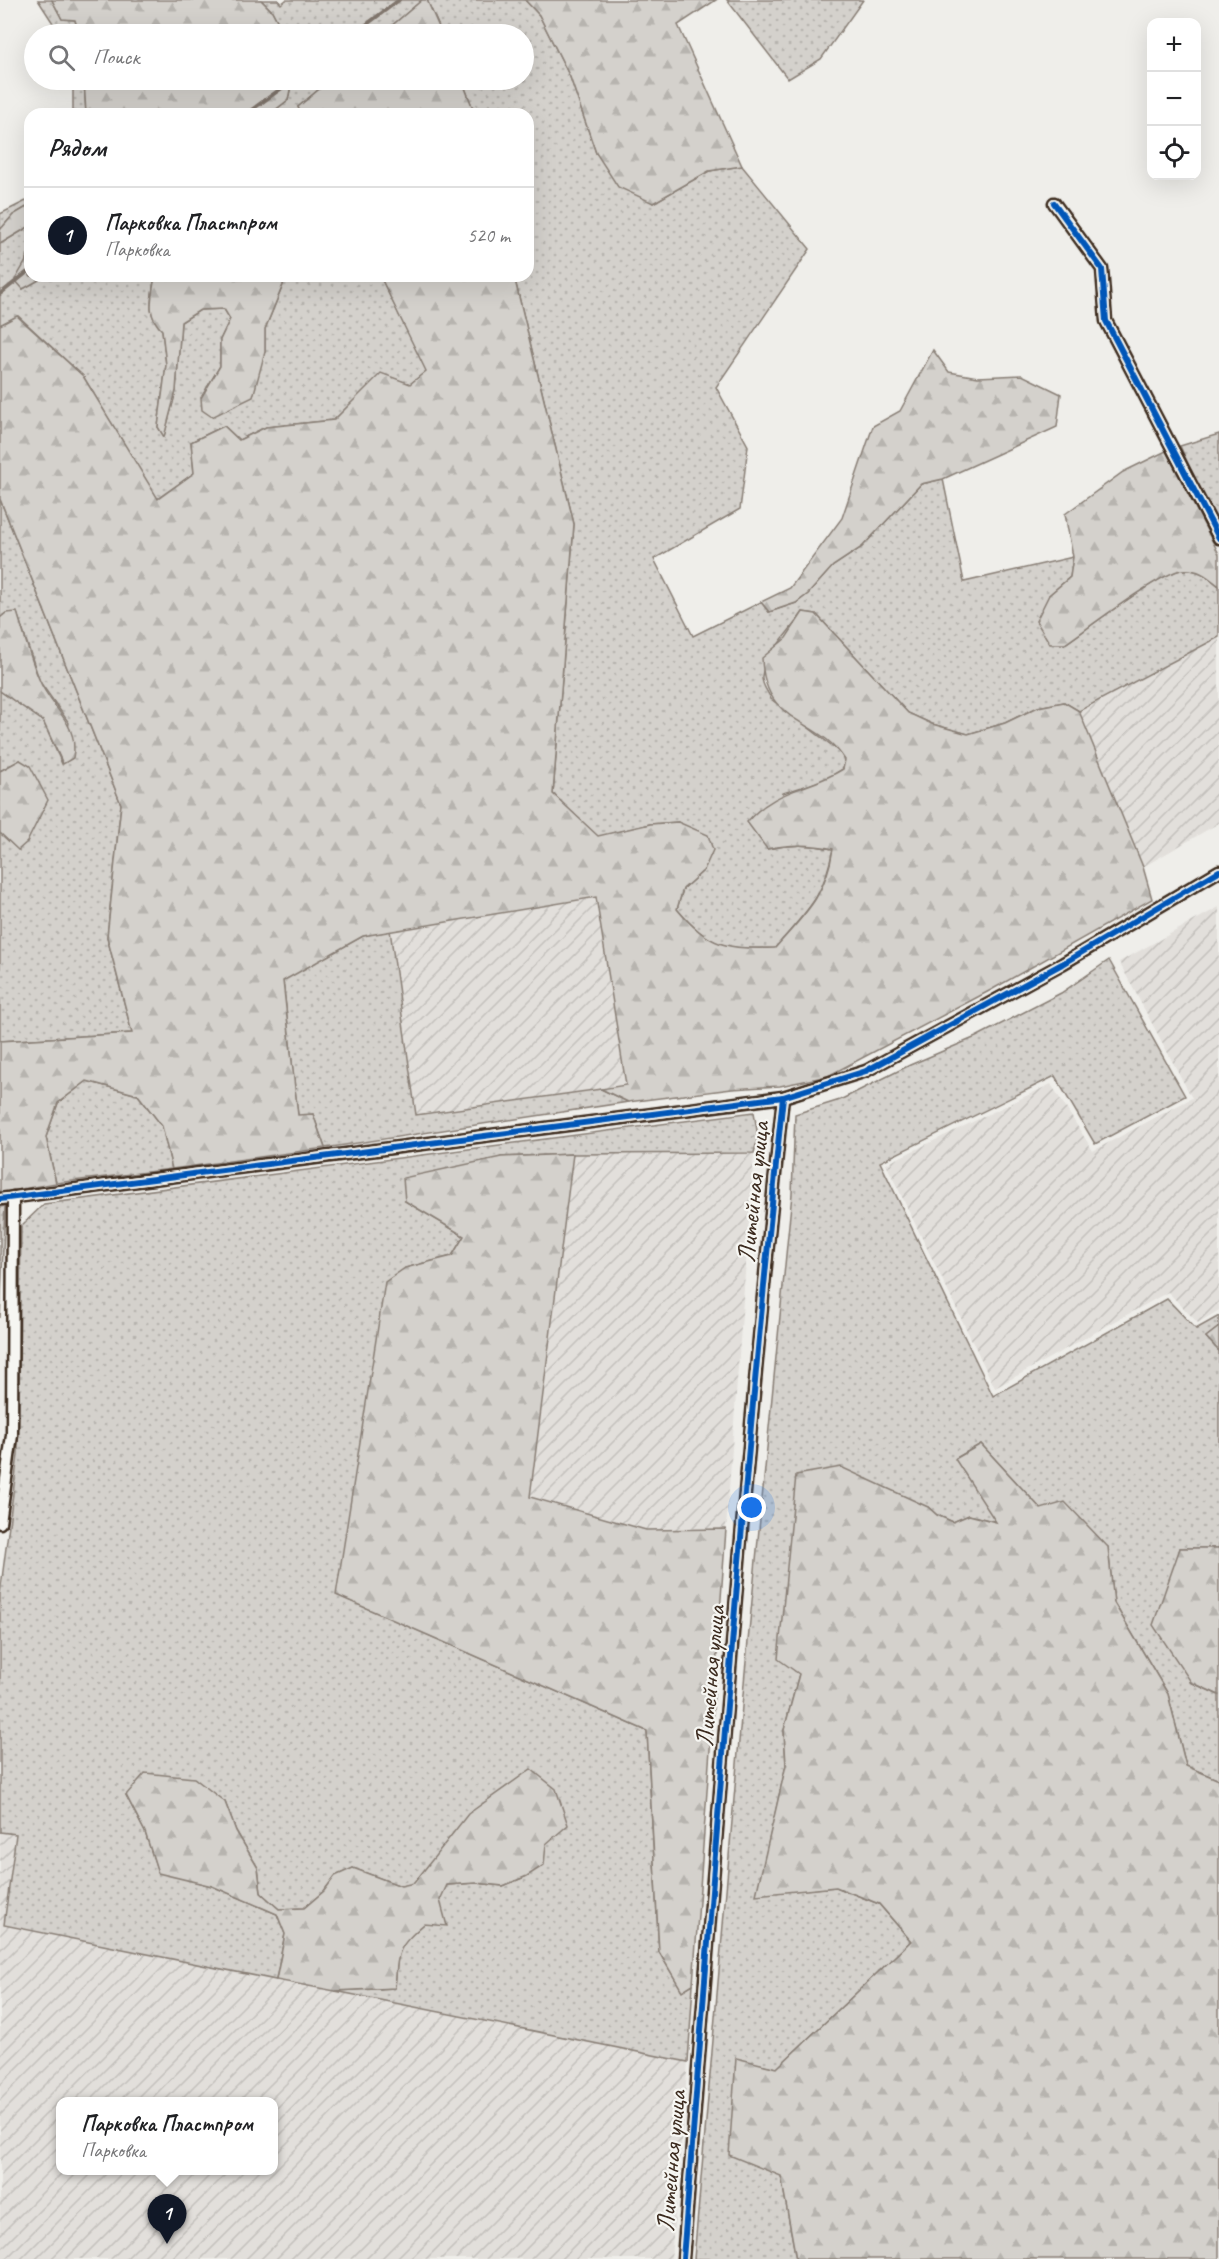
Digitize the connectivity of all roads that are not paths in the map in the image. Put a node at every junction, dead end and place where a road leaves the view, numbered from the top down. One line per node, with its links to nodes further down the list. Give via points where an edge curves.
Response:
1 (1054, 203): 2 (street, via 1102,269 1106,321)
2 (1219, 538)
3 (1219, 872): 4 (street, via 1062,964 866,1071)
4 (783, 1097): 5 (street); 8 (street, Литейная улица, via 726,1714)
5 (13, 1197): 6 (street); 7 (street, via 12,1435)
6 (0, 1199)
7 (0, 1523)
8 (683, 2259)

